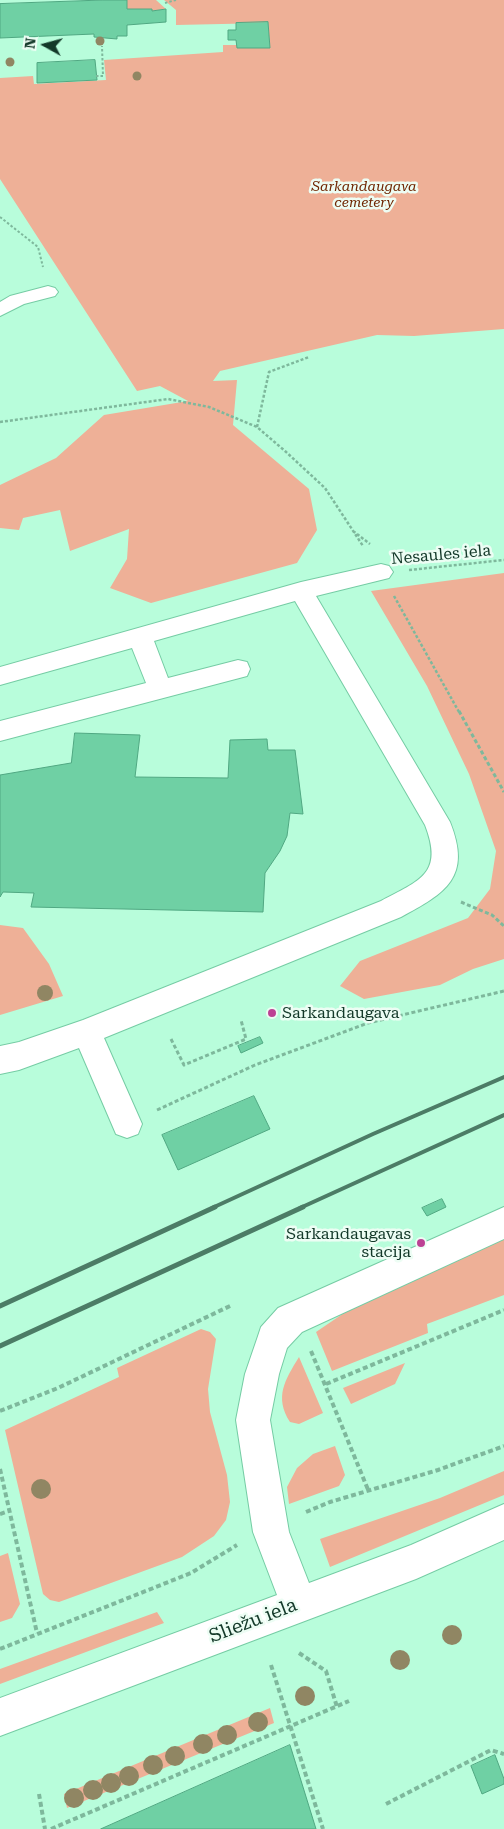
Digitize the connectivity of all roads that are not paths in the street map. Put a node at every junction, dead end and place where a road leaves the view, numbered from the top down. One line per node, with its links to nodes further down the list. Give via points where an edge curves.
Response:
1 (48, 292): 2 (street, via 17,300)
2 (0, 310)
3 (381, 572): 4 (street)
4 (301, 591): 5 (street); 10 (street, via 437,822 448,849 444,872 425,891 391,909)
5 (140, 636): 7 (street); 8 (street)
6 (238, 669): 8 (street)
7 (0, 676)
8 (162, 690): 9 (street)
9 (0, 730)
10 (86, 1032): 11 (street); 12 (street)
11 (0, 1060)
12 (127, 1124)
13 (504, 1223): 15 (street, via 290,1320 273,1339 253,1420 270,1532)
14 (504, 1522): 15 (street, Sliežu iela, via 416,1561)
15 (299, 1604): 16 (street, Sliežu iela)
16 (0, 1717)

